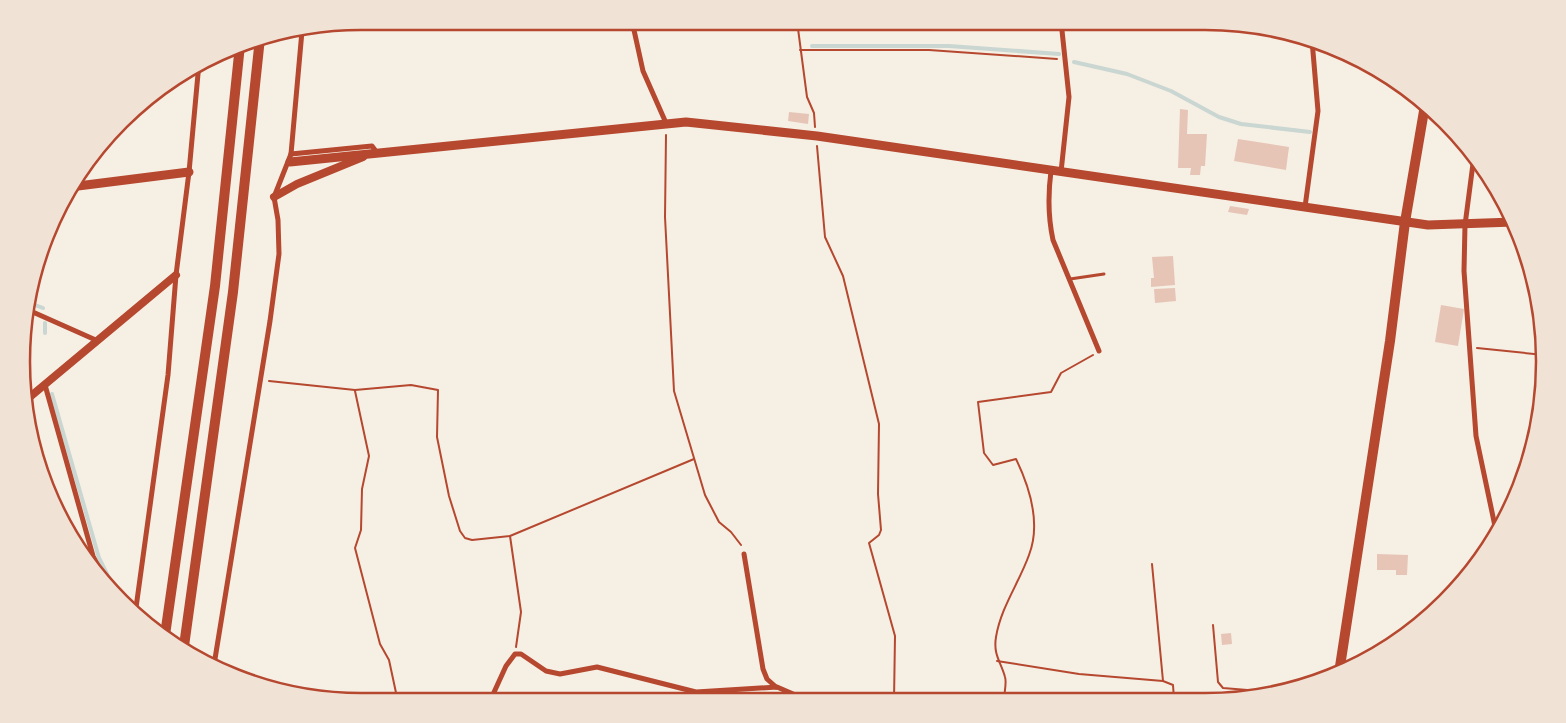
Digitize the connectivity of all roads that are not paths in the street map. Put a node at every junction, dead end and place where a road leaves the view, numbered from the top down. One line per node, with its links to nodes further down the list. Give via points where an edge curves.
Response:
1 (634, 30): 9 (street, via 642,71)
2 (1062, 30): 16 (street, via 1068,97)
3 (302, 35): 12 (street)
4 (259, 47): 36 (highway, via 233,292)
5 (1313, 49): 19 (street, via 1318,111)
6 (239, 54): 35 (highway, via 215,286)
7 (198, 73): 15 (street)
8 (1424, 113): 20 (highway)
9 (666, 123): 10 (main road); 14 (main road, via 728,125 817,136)
10 (379, 155): 11 (main road); 12 (street, via 372,146)
11 (363, 156): 12 (main road); 18 (street)
12 (291, 158): 18 (street)
13 (1473, 167): 22 (street)
14 (1051, 171): 16 (main road); 25 (street, via 1049,222)
15 (189, 172): 17 (main road); 24 (street)
16 (1061, 173): 19 (main road)
17 (81, 186)
18 (274, 197): 37 (street, via 279,254)
19 (1305, 207): 20 (main road)
20 (1404, 222): 22 (main road); 38 (highway, via 1390,341)
21 (1505, 223): 22 (main road)
22 (1466, 225): 31 (street, via 1464,271 1476,436)
23 (1104, 274): 25 (lane)
24 (176, 275): 27 (street); 34 (street, via 168,375)
25 (1070, 279): 28 (street)
26 (34, 312): 27 (street)
27 (98, 341): 29 (street)
28 (1099, 351)
29 (45, 385): 30 (street); 33 (street)
30 (32, 395)
31 (1494, 523)
32 (744, 554): 39 (street, via 763,669 767,679)
33 (93, 555)
34 (136, 605)
35 (166, 628)
36 (185, 642)
37 (215, 659)
38 (1340, 664)
39 (776, 687): 40 (street, via 696,692 597,667 560,674 546,671 521,654 515,654); 41 (street)
40 (494, 693)
41 (790, 693)

